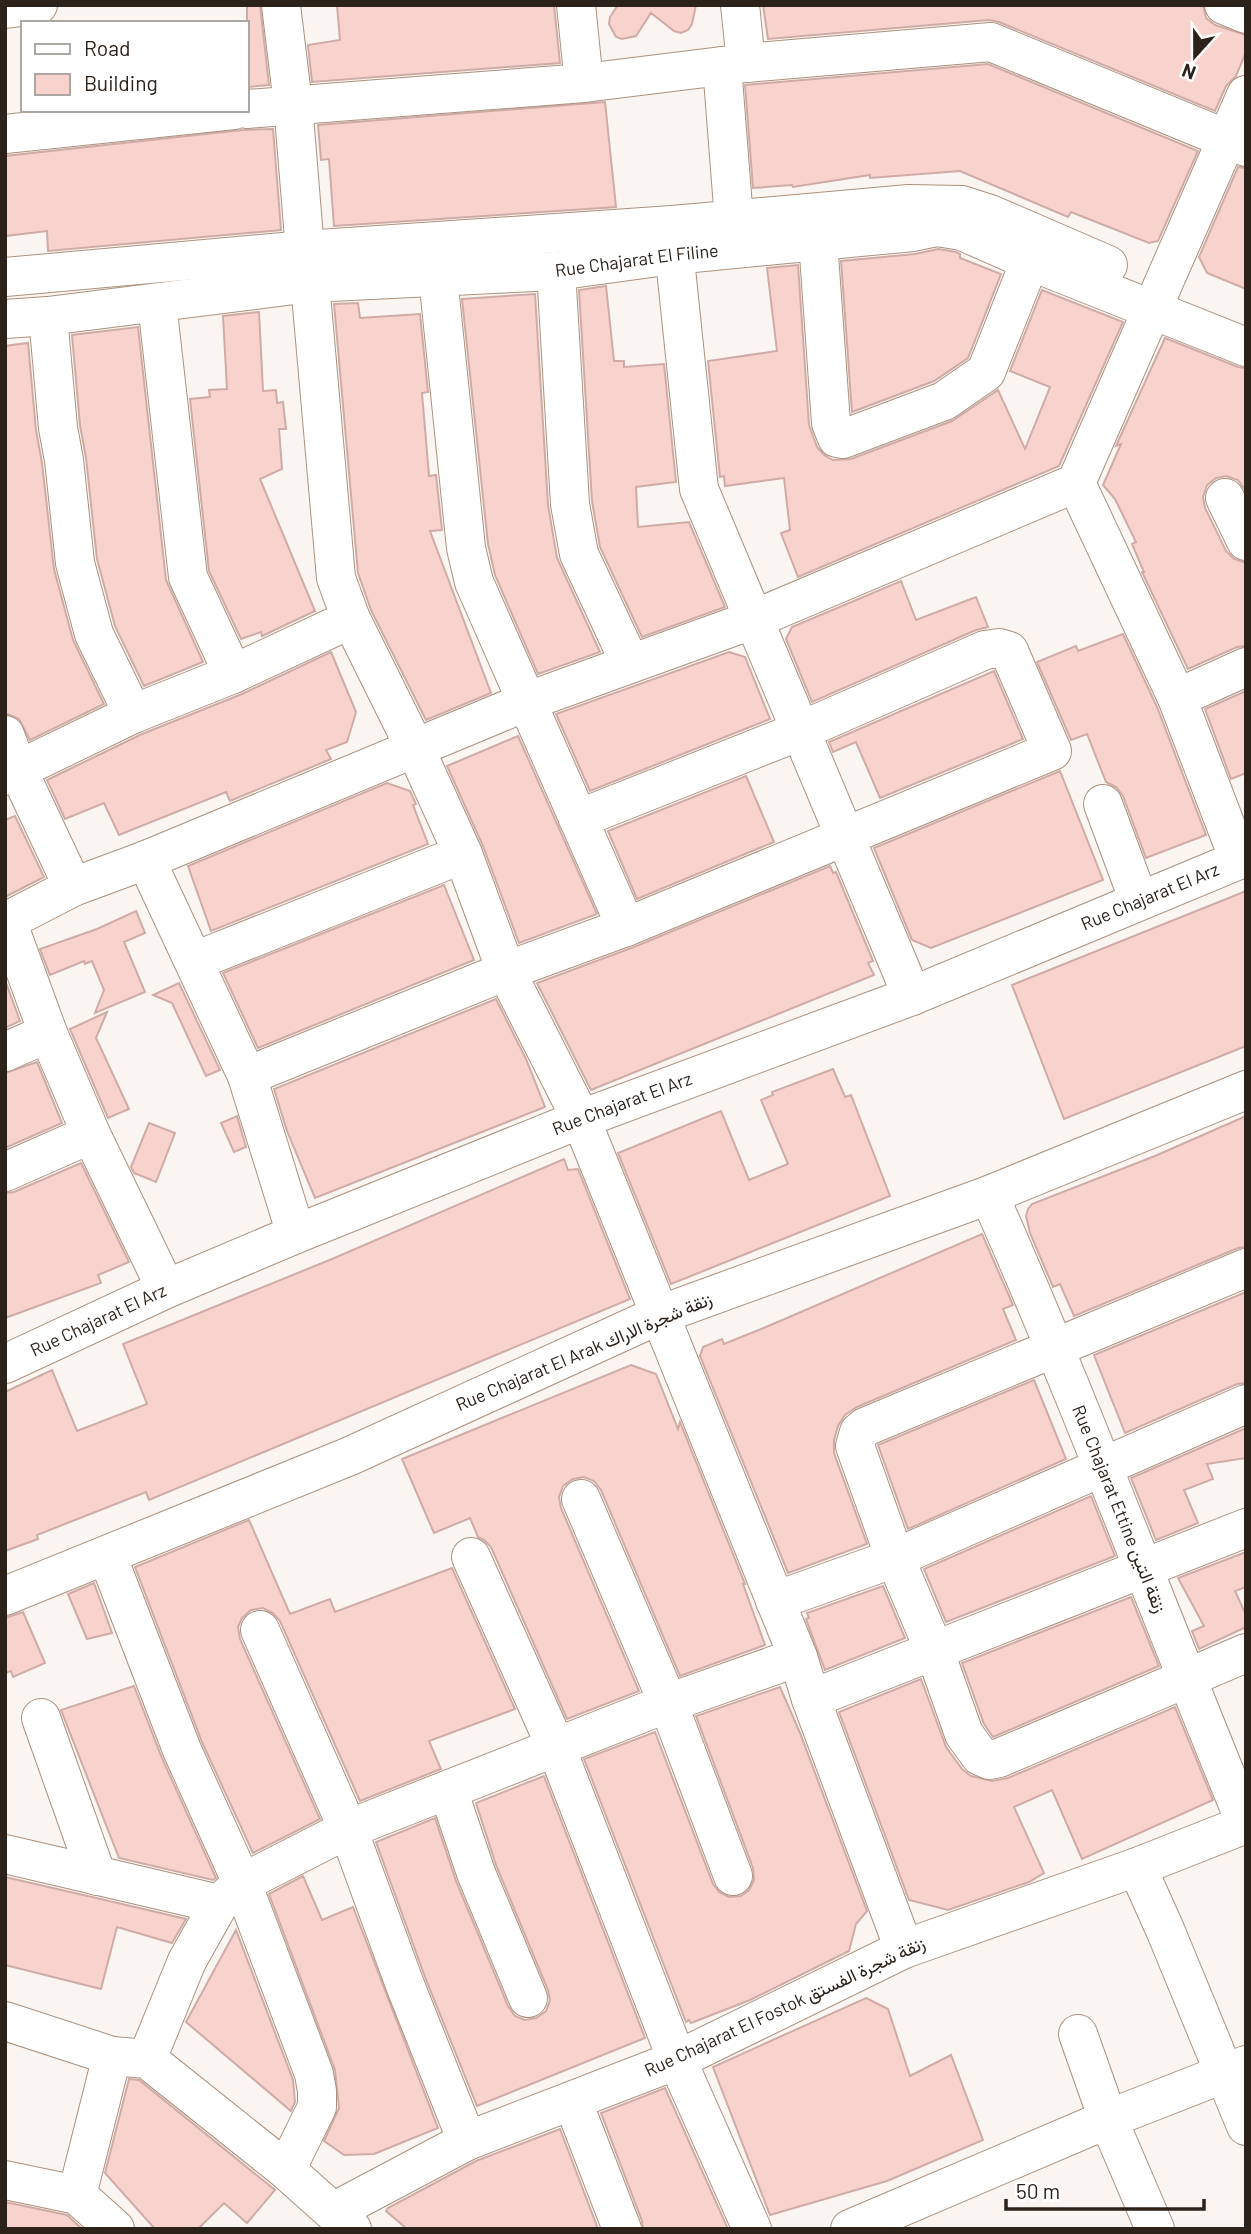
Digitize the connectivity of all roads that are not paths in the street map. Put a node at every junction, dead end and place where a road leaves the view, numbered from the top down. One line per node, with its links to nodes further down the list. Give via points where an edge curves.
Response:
1 (38, 5): 6 (street)
2 (281, 5): 11 (street)
3 (576, 5): 9 (street)
4 (740, 5): 8 (street)
5 (1224, 5): 7 (street)
6 (5, 9)
7 (1246, 14)
8 (734, 64): 9 (street); 15 (street, via 990,42); 16 (street)
9 (584, 83): 11 (street)
10 (1246, 95): 15 (street)
11 (293, 104): 12 (street); 20 (street)
12 (248, 109)
13 (215, 112): 14 (street)
14 (5, 134)
15 (1237, 144): 24 (street)
16 (734, 220): 17 (street, Rue Chajarat El Filine); 24 (street, Rue Chajarat El Filine, via 909,204 962,205 990,214)
17 (673, 240): 18 (street, Rue Chajarat El Filine); 20 (street, Rue Chajarat El Filine); 21 (street, Rue Chajarat El Filine); 34 (street, via 699,489)
18 (818, 242): 19 (street, Rue Chajarat El Filine, via 937,228 961,231); 19 (street, via 831,423 837,438 843,439 944,401 986,372)
19 (1030, 261): 24 (street, Rue Chajarat El Filine)
20 (308, 266): 22 (street, Rue Chajarat El Filine); 23 (street, Rue Chajarat El Filine); 25 (street, Rue Chajarat El Filine); 33 (street, via 336,578)
21 (556, 271): 22 (street, Rue Chajarat El Filine); 35 (street, via 570,504 579,554)
22 (438, 277): 39 (street, via 466,548 474,582)
23 (5, 278)
24 (1158, 299): 28 (street, Rue Chajarat El Filine); 29 (street, Rue Chajarat El Filine); 30 (street)
25 (157, 303): 26 (street, Rue Chajarat El Filine); 37 (street, via 188,577)
26 (48, 316): 27 (street, Rue Chajarat El Filine); 40 (street, via 75,563 94,634)
27 (5, 319)
28 (1246, 322)
29 (1246, 347)
30 (1076, 483): 34 (street); 38 (street)
31 (1225, 498): 32 (street)
32 (1246, 541)
33 (352, 619): 37 (street); 42 (street)
34 (752, 620): 35 (street); 41 (street)
35 (630, 663): 39 (street)
36 (1246, 667): 38 (street)
37 (233, 674): 40 (street)
38 (1177, 698): 48 (street)
39 (528, 701): 42 (street); 45 (street)
40 (133, 714): 43 (street)
41 (800, 731): 45 (street); 46 (street); 46 (street, via 969,656 999,648 1009,651 1052,751)
42 (415, 748): 47 (street); 49 (street)
43 (9, 761): 50 (street)
44 (1103, 804): 51 (street)
45 (578, 819): 53 (street)
46 (845, 837): 53 (street); 56 (street)
47 (463, 854): 54 (street); 55 (street)
48 (1242, 858): 51 (street, Rue Chajarat El Arz)
49 (146, 860): 50 (street); 54 (street)
50 (73, 887): 52 (street)
51 (1139, 901): 56 (street, Rue Chajarat El Arz)
52 (6, 922): 57 (street)
53 (626, 927): 55 (street)
54 (195, 961): 59 (street)
55 (506, 971): 59 (street); 61 (street)
56 (912, 996): 61 (street, Rue Chajarat El Arz)
57 (48, 1033): 58 (street); 62 (street)
58 (5, 1052)
59 (247, 1076): 65 (street)
60 (1246, 1090): 64 (street, Rue Chajarat El Arak زنقة شجرة الاراك)
61 (580, 1119): 65 (street, Rue Chajarat El Arz); 68 (street)
62 (91, 1134): 63 (street); 67 (street)
63 (5, 1172)
64 (989, 1195): 68 (street, Rue Chajarat El Arak زنقة شجرة الاراك); 69 (street, Rue Chajarat Ettine زنقة التين)
65 (296, 1234): 67 (street, Rue Chajarat El Arz)
66 (1246, 1268): 69 (street)
67 (166, 1289): 70 (street, Rue Chajarat El Arz)
68 (659, 1315): 75 (street, Rue Chajarat El Arak زنقة شجرة الاراك, via 350,1456); 80 (street)
69 (1053, 1348): 72 (street, Rue Chajarat Ettine زنقة التين); 77 (street, via 859,1432 857,1457)
70 (5, 1363)
71 (1246, 1404): 72 (street)
72 (1104, 1465): 77 (street); 78 (street, Rue Chajarat Ettine زنقة التين)
73 (581, 1499): 87 (street)
74 (1246, 1528): 78 (street)
75 (107, 1555): 79 (street, Rue Chajarat El Arak زنقة شجرة الاراك); 97 (street, via 182,1749)
76 (471, 1557): 89 (street)
77 (895, 1558): 80 (street); 82 (street)
78 (1142, 1569): 82 (street); 85 (street, Rue Chajarat Ettine زنقة التين)
79 (5, 1596)
80 (775, 1601): 84 (street)
81 (260, 1630): 92 (street)
82 (935, 1652): 85 (street, via 964,1734 980,1756 989,1760); 86 (street)
83 (1246, 1653): 85 (street)
84 (798, 1657): 86 (street); 87 (street)
85 (1185, 1678): 91 (street, Rue Chajarat Ettine زنقة التين)
86 (811, 1699): 98 (street)
87 (668, 1703): 89 (street); 96 (street)
88 (41, 1718): 95 (street)
89 (556, 1747): 90 (street); 103 (street)
90 (448, 1790): 92 (street); 99 (street)
91 (1246, 1824): 94 (street, Rue Chajarat El Fostok زنقة شجرة الفستق)
92 (348, 1829): 97 (street); 108 (street)
93 (5, 1854): 95 (street)
94 (1138, 1867): 98 (street, Rue Chajarat El Fostok زنقة شجرة الفستق); 104 (street)
95 (97, 1876): 97 (street)
96 (733, 1876)
97 (230, 1893): 102 (street); 109 (street, via 314,2074 317,2107)
98 (904, 1949): 103 (street, Rue Chajarat El Fostok زنقة شجرة الفستق)
99 (528, 1998)
100 (5, 2021): 102 (street)
101 (1078, 2034): 106 (street)
102 (129, 2057): 109 (street); 111 (street)
103 (677, 2060): 105 (street, Rue Chajarat El Fostok زنقة شجرة الفستق); 116 (street)
104 (1235, 2069): 106 (street); 107 (street)
105 (573, 2102): 108 (street, Rue Chajarat El Fostok زنقة شجرة الفستق); 115 (street)
106 (1108, 2119): 113 (street); 117 (street)
107 (1246, 2126)
108 (467, 2141): 112 (street, Rue Chajarat El Fostok زنقة شجرة الفستق)
109 (285, 2170): 112 (street)
110 (5, 2180): 111 (street)
111 (77, 2195): 114 (street)
112 (342, 2220)
113 (865, 2226)
114 (115, 2229)
115 (622, 2229)
116 (752, 2229)
117 (1155, 2229)

